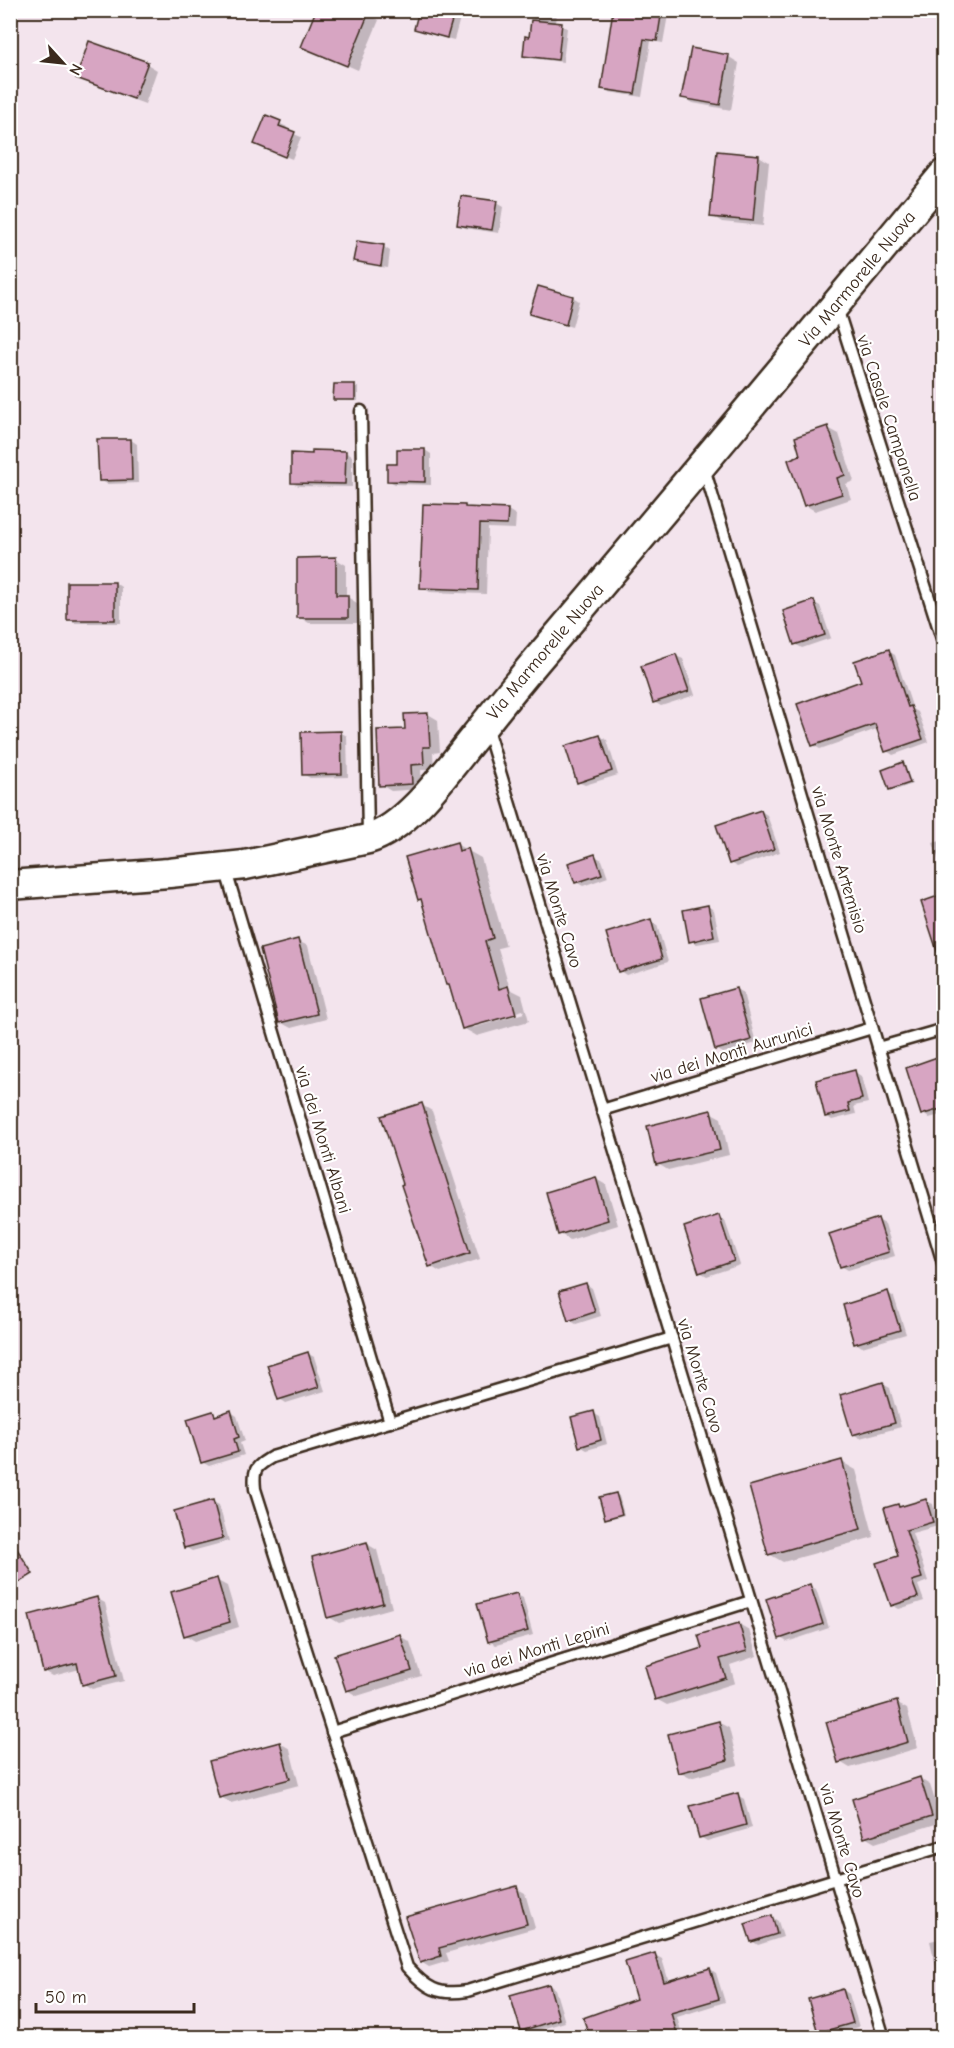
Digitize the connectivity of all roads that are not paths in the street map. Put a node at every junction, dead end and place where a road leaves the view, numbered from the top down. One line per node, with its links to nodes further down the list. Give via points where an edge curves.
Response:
1 (944, 174): 2 (street, Via Marmorelle Nuova)
2 (836, 304): 4 (street, Via Marmorelle Nuova); 5 (lane, via Casale Campanella)
3 (362, 411): 7 (lane)
4 (703, 464): 6 (street, Via Marmorelle Nuova); 10 (lane, via Monte Artemisio)
5 (944, 645)
6 (485, 724): 7 (street, Via Marmorelle Nuova, via 410,812); 13 (lane, via Monte Cavo)
7 (368, 839): 8 (street, Via Marmorelle Nuova)
8 (225, 867): 9 (street, Via Marmorelle Nuova); 16 (lane, via dei Monti Albani)
9 (10, 885)
10 (872, 1028): 12 (lane, via Monte Artemisio); 13 (lane, via dei Monti Aurunici)
11 (944, 1029): 12 (lane)
12 (878, 1048): 14 (lane, via Monte Artemisio)
13 (602, 1110): 15 (lane, via Monte Cavo)
14 (944, 1266)
15 (672, 1338): 16 (lane); 17 (lane, via Monte Cavo)
16 (390, 1422): 18 (lane, via 272,1457 253,1474)
17 (751, 1601): 18 (lane, via dei Monti Lepini); 20 (lane, via Monte Cavo)
18 (332, 1731): 20 (lane, via 407,1967 420,1982 435,1990 451,1994 467,1991)
19 (944, 1846): 20 (lane)
20 (836, 1878): 21 (lane, via Monte Cavo)
21 (884, 2037)

